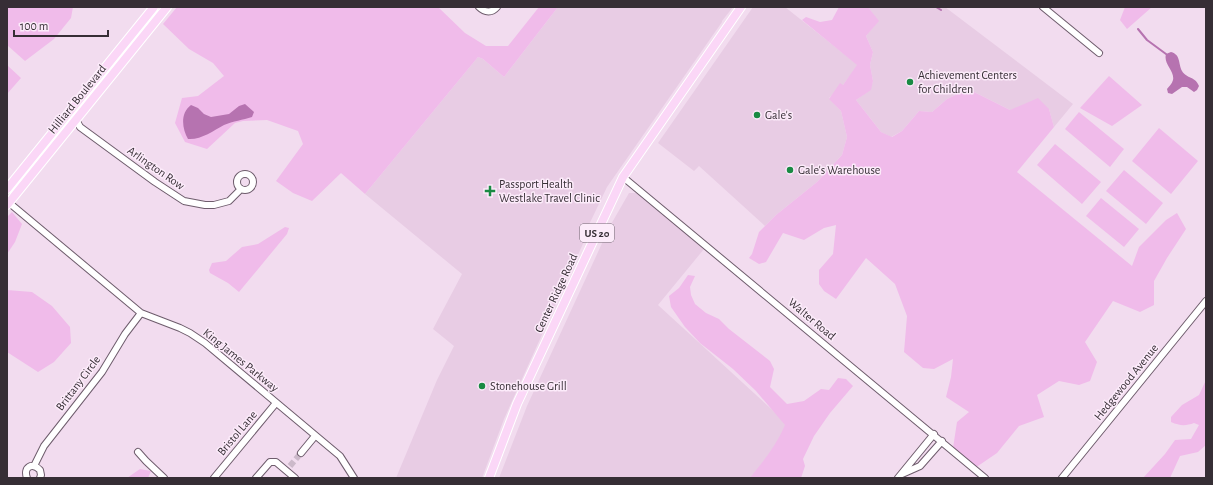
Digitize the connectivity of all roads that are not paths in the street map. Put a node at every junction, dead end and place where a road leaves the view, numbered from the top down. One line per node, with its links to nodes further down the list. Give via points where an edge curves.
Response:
1 (154, 7): 8 (main road, Hilliard Boulevard)
2 (167, 7): 9 (main road, Hilliard Boulevard)
3 (479, 7): 4 (street, via 484,12 490,12)
4 (497, 7)
5 (741, 7): 10 (main road, Center Ridge Road / US 20)
6 (1043, 7): 7 (street)
7 (1099, 54)
8 (71, 110): 9 (street, Arlington Row); 12 (main road, Hilliard Boulevard)
9 (76, 119): 11 (street, Arlington Row, via 80,127 184,201 214,205 229,201); 12 (main road, Hilliard Boulevard)
10 (623, 177): 16 (street, Walter Road); 30 (main road, Center Ridge Road / US 20, via 517,404)
11 (242, 189)
12 (8, 198): 14 (street, King James Parkway)
13 (1206, 300): 32 (street, Hedgewood Avenue)
14 (141, 313): 15 (street, King James Parkway, via 190,333); 21 (street, Brittany Circle, via 102,372 44,446)
15 (276, 403): 17 (street, King James Parkway); 26 (street, Bristol Lane)
16 (934, 434): 18 (street, Walter Road); 22 (street)
17 (315, 436): 20 (street); 29 (street, King James Parkway, via 340,456)
18 (942, 441): 22 (street, via 920,466); 31 (street, Walter Road)
19 (138, 452): 25 (street)
20 (301, 453)
21 (34, 466): 23 (street, Brittany Circle, via 27,469); 24 (street, via 40,470)
22 (899, 476)
23 (27, 478)
24 (40, 478)
25 (164, 478)
26 (214, 478)
27 (256, 478): 28 (street, via 270,462 288,468)
28 (295, 478)
29 (354, 478)
30 (489, 478)
31 (985, 478)
32 (1062, 478)

